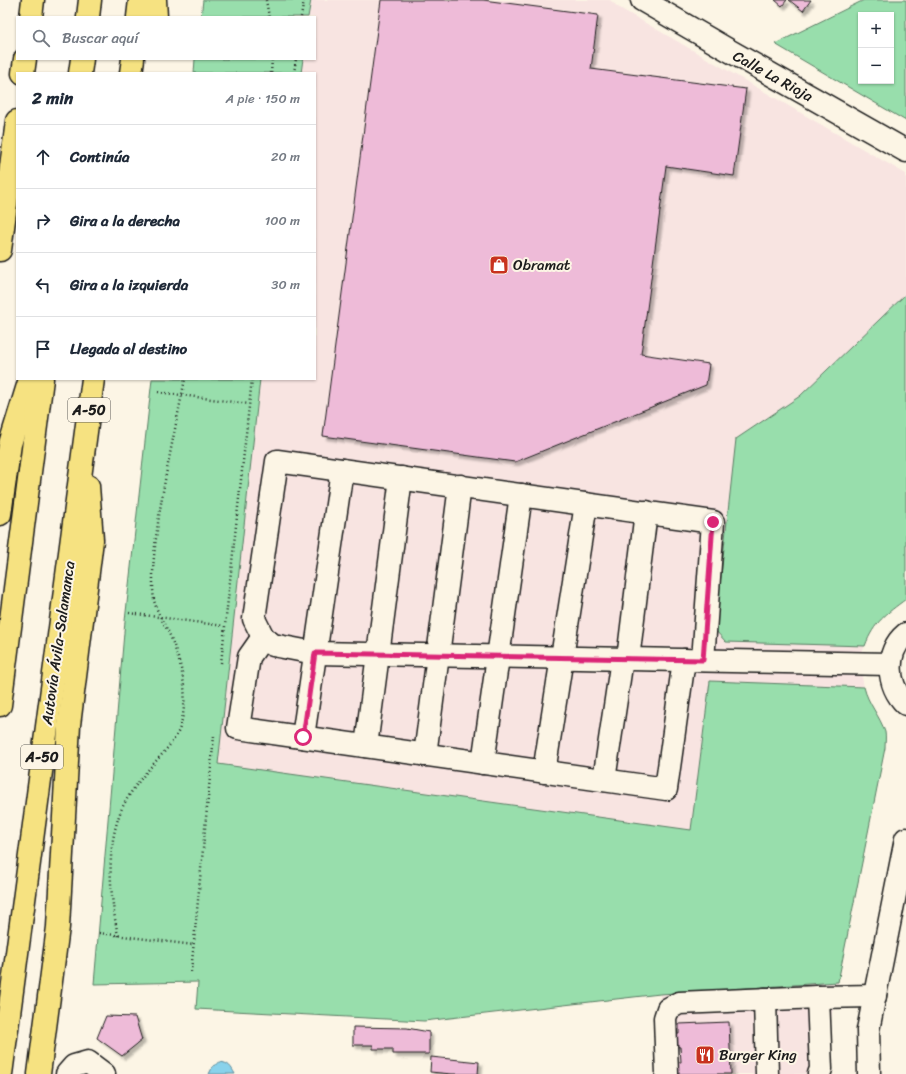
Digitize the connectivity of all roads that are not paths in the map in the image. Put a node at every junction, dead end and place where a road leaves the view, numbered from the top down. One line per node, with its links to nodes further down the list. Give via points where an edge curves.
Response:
1 (33, 0): 6 (highway)
2 (90, 0): 7 (highway)
3 (140, 0): 8 (highway)
4 (155, 0): 9 (highway)
5 (642, 0): 17 (street, Calle La Rioja)
6 (31, 16)
7 (88, 16)
8 (138, 16)
9 (156, 16)
10 (25, 60): 13 (highway)
11 (82, 60): 14 (highway)
12 (133, 60): 15 (highway)
13 (23, 72)
14 (80, 72)
15 (131, 72)
16 (16, 129): 18 (highway)
17 (906, 151)
18 (0, 250)
19 (30, 380): 29 (highway, via 10,444)
20 (42, 380): 41 (highway)
21 (93, 380): 22 (highway, Autovía Ávila-Salamanca / A-50)
22 (85, 441): 52 (highway, Autovía Ávila-Salamanca / A-50); 53 (highway, via 92,540 69,725 58,927)
23 (342, 470): 24 (street); 31 (street, via 277,461 254,619); 32 (street)
24 (401, 478): 25 (street); 33 (street)
25 (460, 486): 26 (street); 34 (street)
26 (521, 495): 27 (street); 35 (street)
27 (586, 504): 28 (street); 36 (street)
28 (646, 512): 37 (street); 38 (street, via 713,522)
29 (0, 514)
30 (906, 634): 39 (street, via 894,649)
31 (264, 637): 32 (street, via 273,645); 42 (street, via 249,657 238,728)
32 (315, 653): 33 (street); 42 (street)
33 (378, 654): 34 (street); 43 (street)
34 (438, 655): 35 (street); 44 (street)
35 (498, 656): 36 (street); 45 (street)
36 (562, 658): 37 (street); 46 (street)
37 (625, 659): 38 (street); 47 (street)
38 (694, 660): 39 (street); 47 (street, via 666,789)
39 (890, 664): 40 (street, via 891,679 896,692)
40 (906, 704)
41 (0, 705)
42 (303, 737): 43 (street)
43 (366, 746): 44 (street)
44 (425, 755): 45 (street)
45 (483, 763): 46 (street)
46 (544, 772): 47 (street)
47 (604, 780)
48 (906, 839): 49 (street)
49 (875, 996): 50 (street); 59 (street, via 868,1030)
50 (818, 997): 51 (street); 58 (street, via 821,1068)
51 (765, 999): 56 (street, via 679,1003 668,1009 665,1018); 57 (street)
52 (1, 1074)
53 (39, 1074)
54 (67, 1074): 55 (street, via 74,1066 88,1062)
55 (104, 1074)
56 (667, 1074)
57 (767, 1074)
58 (819, 1074)
59 (869, 1074)

